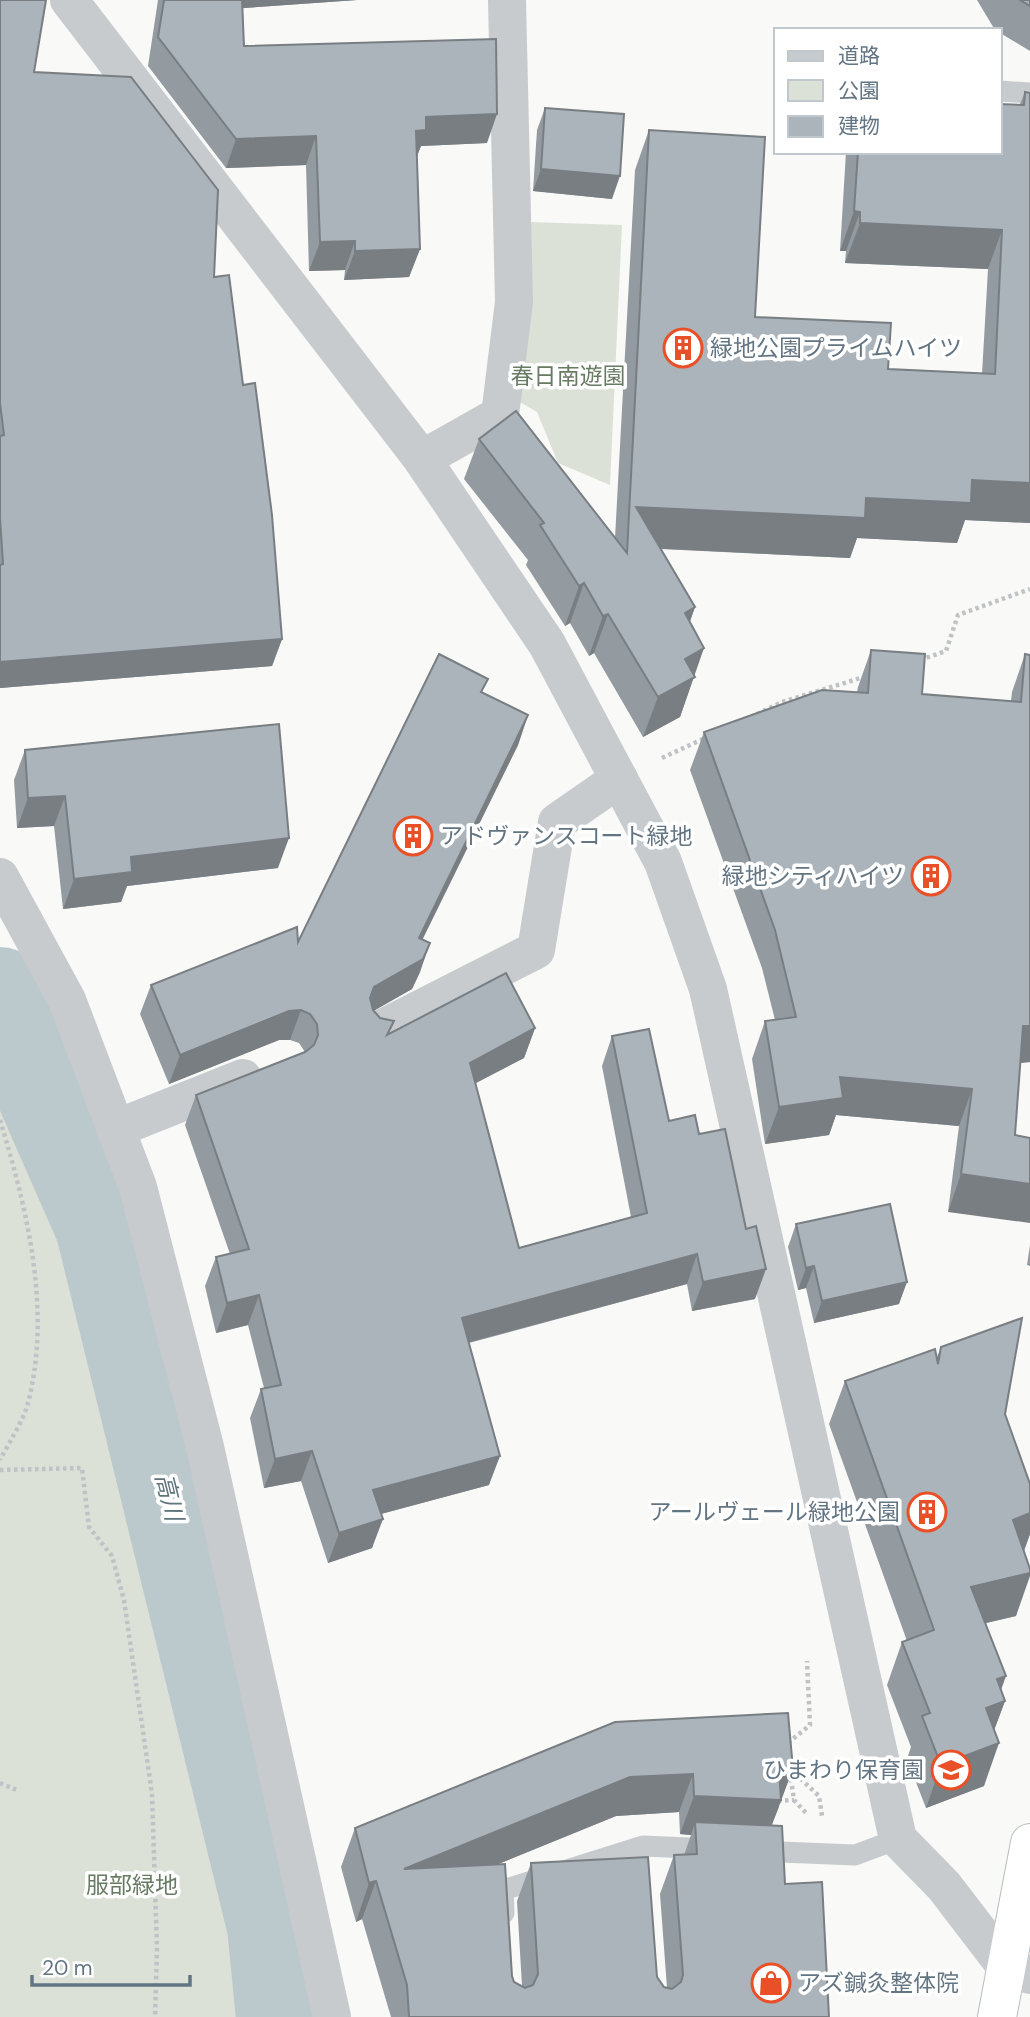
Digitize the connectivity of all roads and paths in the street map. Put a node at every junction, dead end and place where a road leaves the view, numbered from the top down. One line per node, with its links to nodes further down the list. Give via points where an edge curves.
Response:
1 (69, 0): 5 (street)
2 (507, 0): 5 (street, via 514,302 500,415)
3 (1002, 91): 4 (lane)
4 (1030, 93)
5 (422, 459): 11 (street, via 547,643)
6 (1030, 589): 7 (path, via 958,615 946,651)
7 (908, 663)
8 (870, 675): 9 (path, via 782,702)
9 (744, 720)
10 (707, 737): 11 (path)
11 (619, 779): 13 (street, via 557,822 536,950); 27 (street, via 663,862 708,989)
12 (0, 877): 16 (street, via 67,1000)
13 (382, 1029)
14 (274, 1066): 16 (street)
15 (0, 1120): 17 (path, via 31,1243 38,1350 27,1406)
16 (115, 1129): 34 (street, via 138,1187 205,1447)
17 (0, 1460)
18 (0, 1470): 33 (path, via 82,1468 89,1527 112,1556 124,1600 152,1794)
19 (807, 1655): 20 (path, via 810,1725)
20 (786, 1745)
21 (788, 1757): 22 (path)
22 (790, 1769): 25 (path, via 794,1800); 26 (path, via 819,1796)
23 (0, 1783): 24 (path)
24 (19, 1791)
25 (778, 1801)
26 (822, 1817)
27 (898, 1839): 29 (lane, via 855,1855); 32 (street)
28 (1030, 1843): 32 (highway)
29 (643, 1846): 30 (lane); 31 (lane, via 503,1889)
30 (645, 1872)
31 (506, 1931)
32 (1018, 1971): 35 (highway)
33 (155, 2017)
34 (332, 2017)
35 (997, 2017)

